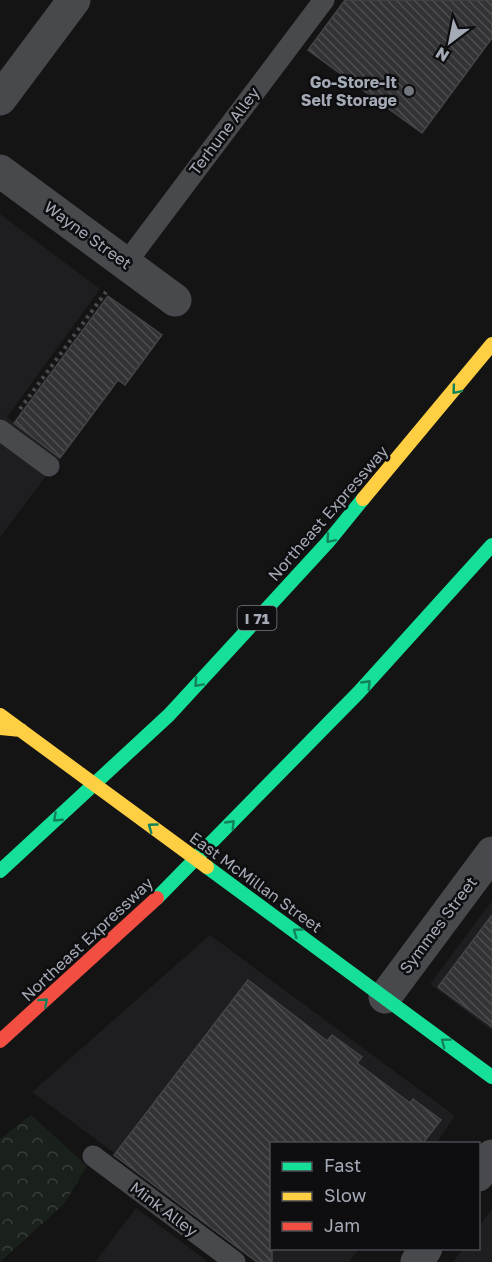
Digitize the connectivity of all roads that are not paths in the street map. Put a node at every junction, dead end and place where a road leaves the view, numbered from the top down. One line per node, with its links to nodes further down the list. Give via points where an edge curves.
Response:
1 (74, 0): 3 (street)
2 (324, 0): 5 (lane, Terhune Alley)
3 (0, 99)
4 (0, 171): 5 (street, Wayne Street)
5 (117, 276): 6 (street, Wayne Street)
6 (175, 300)
7 (492, 344): 15 (main road, Northeast Expressway / I 71, one-way to 15, via 328,542 169,715)
8 (0, 430): 9 (lane)
9 (49, 465)
10 (492, 545): 17 (main road, Northeast Expressway, one-way to 10, via 219,837 420,629)
11 (0, 715): 13 (main road, East McMillan Street)
12 (0, 728): 13 (main road)
13 (21, 730): 16 (main road, East McMillan Street, one-way to 13)
14 (492, 853): 16 (street, Symmes Street)
15 (0, 871)
16 (385, 997): 18 (main road, East McMillan Street, one-way to 16)
17 (0, 1041)
18 (492, 1077)
19 (93, 1156): 22 (lane, Mink Alley)
20 (492, 1156): 21 (street)
21 (480, 1172)
22 (235, 1262)

